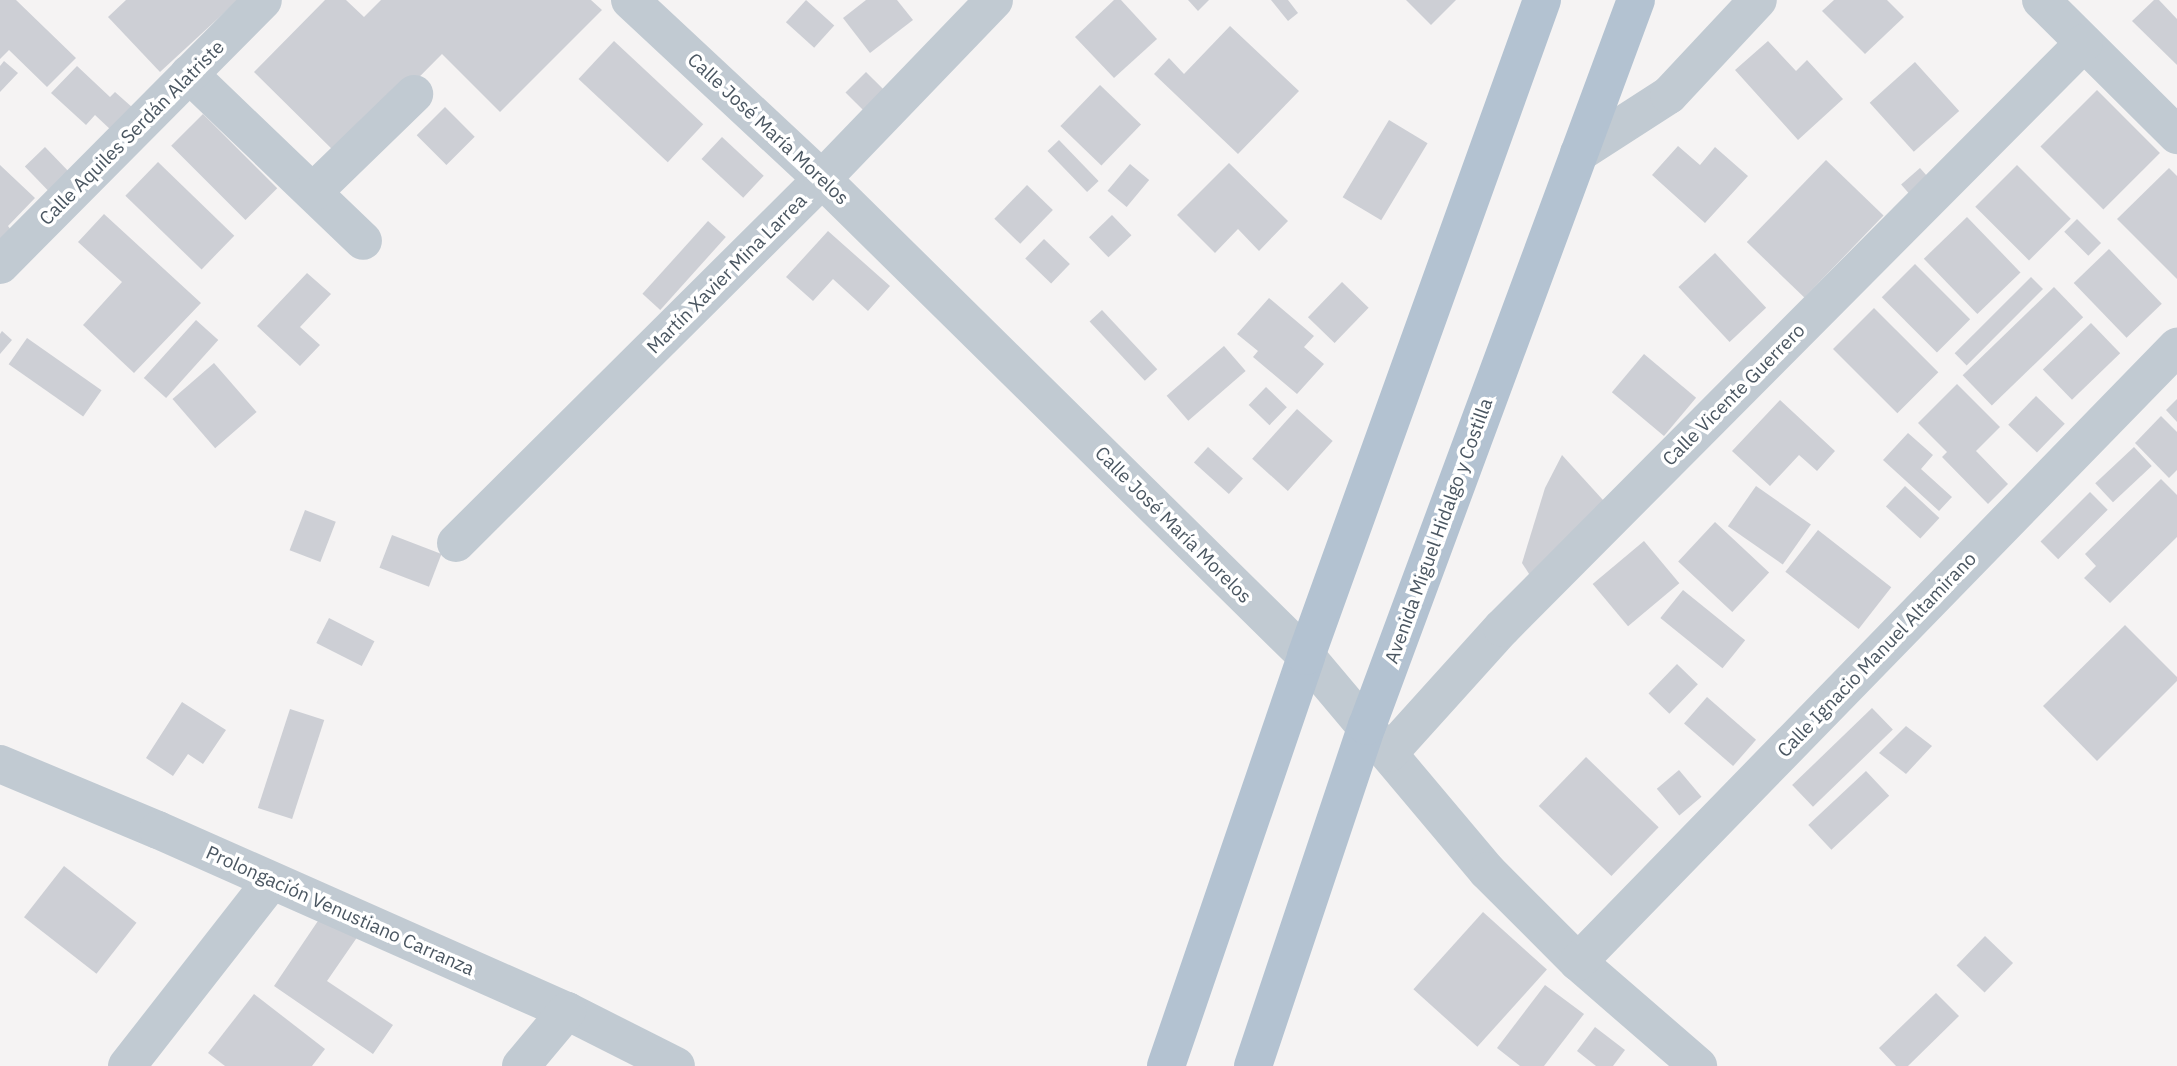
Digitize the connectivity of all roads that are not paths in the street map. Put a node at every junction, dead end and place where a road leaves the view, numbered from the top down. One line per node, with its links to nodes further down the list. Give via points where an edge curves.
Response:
1 (263, 0): 9 (street, Calle Aquiles Serdán Alatriste)
2 (630, 0): 13 (street, Calle José María Morelos)
3 (994, 0): 13 (street, Martín Xavier Mina Larrea)
4 (1542, 0): 19 (main road)
5 (1636, 0): 12 (main road, Avenida Miguel Hidalgo y Costilla)
6 (1758, 0): 12 (street, via 1669,95)
7 (2041, 0): 8 (street)
8 (2084, 43): 11 (street); 20 (street, Calle Vicente Guerrero, via 1502,628)
9 (189, 74): 14 (street); 16 (street, Calle Aquiles Serdán Alatriste)
10 (414, 94): 14 (street)
11 (2177, 135)
12 (1578, 153): 20 (main road, Avenida Miguel Hidalgo y Costilla)
13 (822, 179): 18 (street, Martín Xavier Mina Larrea); 19 (street, Calle José María Morelos)
14 (313, 192): 15 (street)
15 (363, 241)
16 (0, 265)
17 (2177, 347): 23 (street, Calle Ignacio Manuel Altamirano)
18 (456, 543)
19 (1306, 656): 20 (street, Calle José María Morelos); 28 (main road)
20 (1378, 740): 23 (street, Calle José María Morelos, via 1487,871); 29 (main road, Avenida Miguel Hidalgo y Costilla)
21 (0, 764): 22 (street, Prolongación Venustiano Carranza)
22 (271, 882): 24 (street, Prolongación Venustiano Carranza); 25 (street)
23 (1578, 962): 30 (street, Calle José María Morelos)
24 (567, 1011): 26 (street); 27 (street, Prolongación Venustiano Carranza)
25 (127, 1066)
26 (521, 1066)
27 (676, 1066)
28 (1166, 1066)
29 (1253, 1066)
30 (1698, 1066)

